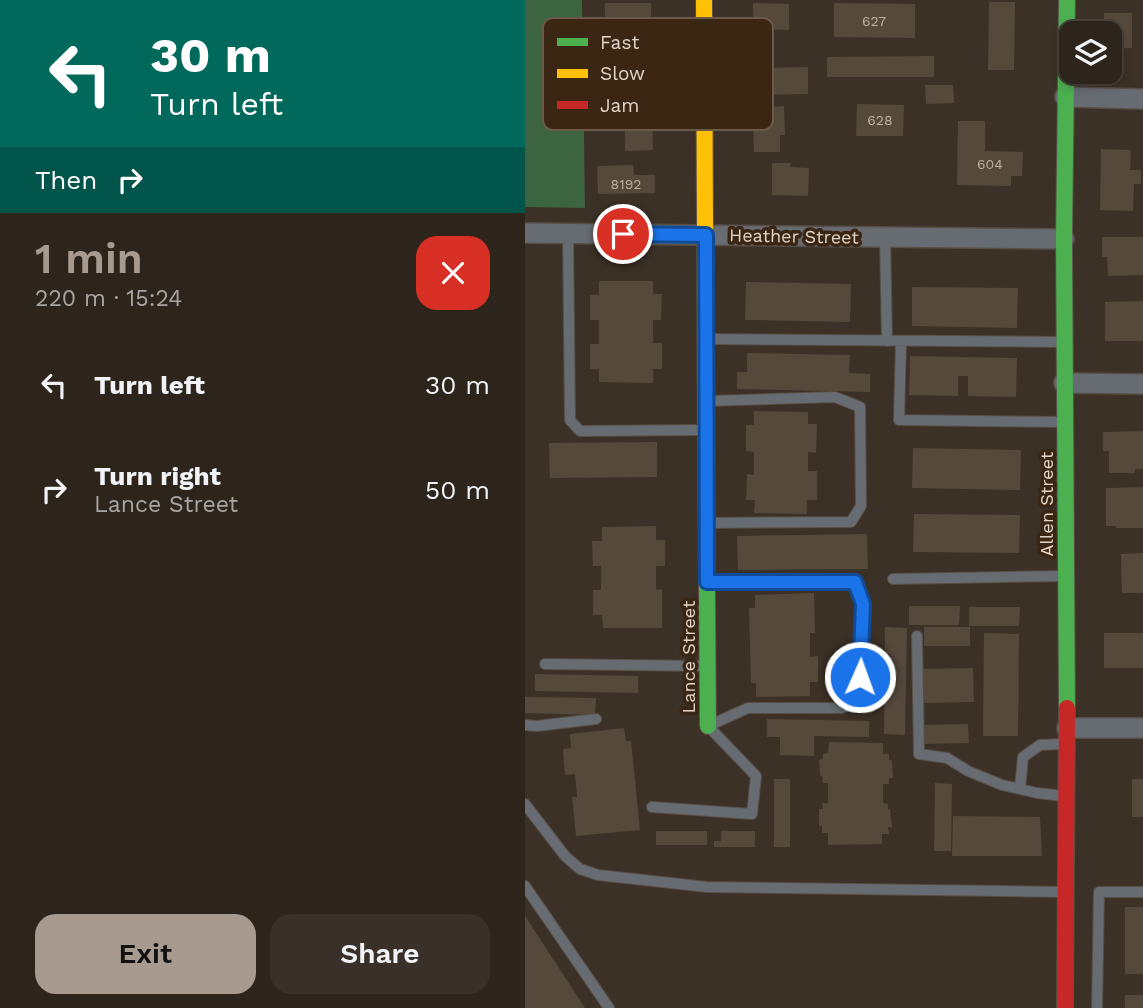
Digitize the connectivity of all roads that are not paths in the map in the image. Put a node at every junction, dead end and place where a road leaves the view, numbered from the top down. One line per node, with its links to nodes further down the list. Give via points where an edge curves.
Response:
1 (704, 0): 3 (street, Lance Street)
2 (1067, 0): 4 (street, Allen Street)
3 (704, 18)
4 (1065, 97): 5 (street); 11 (street, Allen Street)
5 (1143, 99)
6 (705, 130): 9 (street, Lance Street)
7 (525, 233): 8 (street, Heather Street)
8 (568, 233): 9 (street, Heather Street); 20 (lane, via 570,420 580,431)
9 (706, 235): 10 (street, Heather Street); 12 (street, Lance Street)
10 (885, 237): 11 (street, Heather Street); 13 (lane)
11 (1064, 239): 15 (street, Allen Street)
12 (706, 339): 13 (lane); 18 (street, Lance Street)
13 (887, 341): 14 (lane)
14 (901, 341): 15 (lane); 19 (lane, via 899,420)
15 (1064, 342): 16 (street, Allen Street)
16 (1065, 383): 17 (street); 19 (street, Allen Street)
17 (1143, 384)
18 (706, 401): 20 (street, Lance Street); 21 (lane, via 835,397 860,407 861,506 852,522)
19 (1065, 422): 22 (street, Allen Street)
20 (706, 430): 21 (street, Lance Street)
21 (707, 523): 24 (street, Lance Street)
22 (1065, 576): 23 (lane); 32 (street, Allen Street)
23 (893, 579)
24 (707, 582): 27 (street, Lance Street); 30 (lane, via 855,582 863,604 859,702 842,708 748,708)
25 (917, 636): 33 (lane, via 919,754 947,758 968,771)
26 (545, 664): 27 (lane)
27 (707, 666): 30 (street, Lance Street)
28 (596, 719): 29 (lane)
29 (525, 725)
30 (708, 726): 36 (lane, via 756,776 752,814)
31 (1143, 728): 32 (street)
32 (1067, 736): 33 (lane, via 1040,745 1023,757); 34 (street, Allen Street)
33 (1020, 789): 34 (lane)
34 (1067, 797): 38 (street, Allen Street)
35 (525, 804): 38 (lane, via 565,856 580,869 598,875 707,887)
36 (652, 807)
37 (525, 886): 40 (lane)
38 (1065, 892): 41 (street, Allen Street)
39 (1143, 892): 42 (lane, via 1099,892)
40 (609, 1008)
41 (1065, 1008)
42 (1097, 1008)

